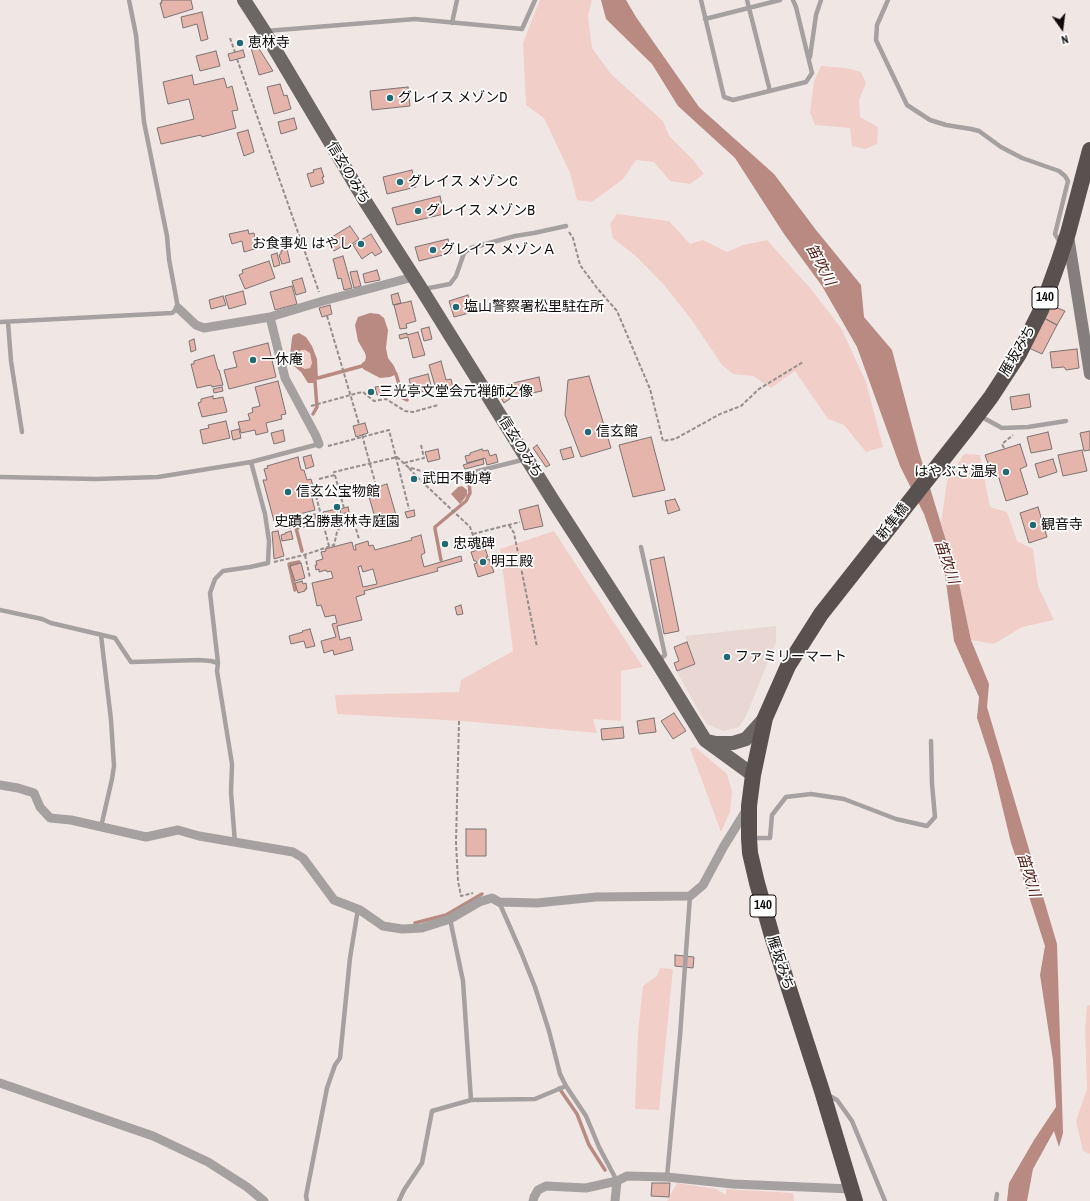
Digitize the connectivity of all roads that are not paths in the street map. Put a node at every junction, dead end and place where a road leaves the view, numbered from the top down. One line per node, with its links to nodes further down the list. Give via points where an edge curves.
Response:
1 (129, 0): 22 (lane, via 136,35 144,122 167,236)
2 (244, 0): 14 (main road, 信玄のみち)
3 (457, 0): 13 (lane)
4 (535, 0): 13 (lane, via 522,29)
5 (701, 0): 12 (lane)
6 (747, 0): 11 (lane)
7 (780, 0): 11 (lane)
8 (793, 0): 15 (lane)
9 (821, 0): 15 (lane, via 816,15)
10 (888, 0): 19 (lane, via 877,25 876,40 906,105 930,120 979,131 1022,158 1059,171 1065,176 1068,182 1055,234)
11 (749, 8): 12 (lane); 16 (lane)
12 (705, 19): 16 (lane, via 724,97 733,100)
13 (452, 23): 14 (lane, via 415,19)
14 (264, 31): 20 (main road, 信玄のみち)
15 (810, 61): 16 (lane, via 812,73 806,82)
16 (770, 91)
17 (1090, 150): 19 (highway, 雁坂みち / 140)
18 (566, 226): 21 (lane, via 471,248 464,253 456,276 450,284)
19 (1065, 240): 26 (street); 27 (highway, 雁坂みち / 140, via 1041,310 1019,354)
20 (413, 277): 21 (main road, 信玄のみち); 23 (street)
21 (422, 290): 32 (main road, 信玄のみち)
22 (178, 308): 23 (street, via 196,325 204,328); 25 (lane, via 172,313)
23 (270, 317): 31 (street, via 285,378)
24 (0, 322): 25 (lane)
25 (8, 322): 30 (lane, via 11,362)
26 (1090, 374)
27 (977, 415): 28 (lane, via 1002,428); 29 (highway, 雁坂みち / 140)
28 (1066, 421)
29 (966, 430): 38 (highway, 新隼橋 / 140)
30 (22, 432)
31 (319, 444): 33 (lane)
32 (527, 459): 34 (lane); 40 (main road, 信玄のみち)
33 (251, 462): 35 (lane, via 158,477); 41 (lane, via 270,542 268,563 223,571 215,579 210,593)
34 (462, 475)
35 (0, 477)
36 (642, 547): 40 (lane, via 665,654)
37 (0, 610): 39 (lane)
38 (821, 614): 42 (highway, 雁坂みち / 140, via 788,666)
39 (101, 635): 41 (lane, via 115,638 131,662 199,660); 48 (lane, via 114,766)
40 (657, 662): 43 (main road, 信玄のみち)
41 (218, 664): 50 (lane, via 232,764 231,792)
42 (765, 718): 43 (main road, via 746,739 733,743); 45 (highway, 雁坂みち / 140)
43 (705, 740): 45 (main road, 信玄のみち)
44 (931, 741): 49 (lane, via 935,817 927,826 896,819 844,799 811,794 786,797 772,815 770,838)
45 (753, 775): 47 (highway, 雁坂みち / 140)
46 (0, 785): 48 (street, via 34,793 40,807 50,818)
47 (749, 806): 49 (highway, 雁坂みち / 140); 51 (street, via 703,885)
48 (101, 827): 50 (street, via 146,837 178,830)
49 (749, 838): 57 (highway, 雁坂みち / 140, via 750,853 770,929)
50 (235, 843): 53 (street, via 293,852 303,858 334,900)
51 (690, 896): 52 (street, via 596,897 537,903); 59 (lane)
52 (495, 900): 54 (street, via 479,902); 56 (lane, via 535,987 560,1074)
53 (358, 909): 54 (street, via 382,926 402,929 422,928); 64 (lane, via 350,958 340,1058 327,1088)
54 (450, 919): 58 (lane, via 463,981)
55 (0, 1083): 63 (street, via 153,1136 208,1162)
56 (566, 1086): 58 (lane, via 535,1099); 60 (lane, via 586,1116)
57 (822, 1091): 62 (highway, 雁坂みち / 140); 68 (lane, via 837,1100 852,1121)
58 (471, 1100): 65 (lane, via 432,1111 422,1163)
59 (667, 1177): 60 (street, via 626,1176); 62 (street)
60 (617, 1181): 66 (street, via 586,1188 546,1186 538,1190); 67 (street)
61 (997, 1194): 69 (lane)
62 (853, 1195)
63 (264, 1201)
64 (307, 1201)
65 (398, 1201)
66 (533, 1201)
67 (616, 1201)
68 (885, 1201)
69 (996, 1201)

